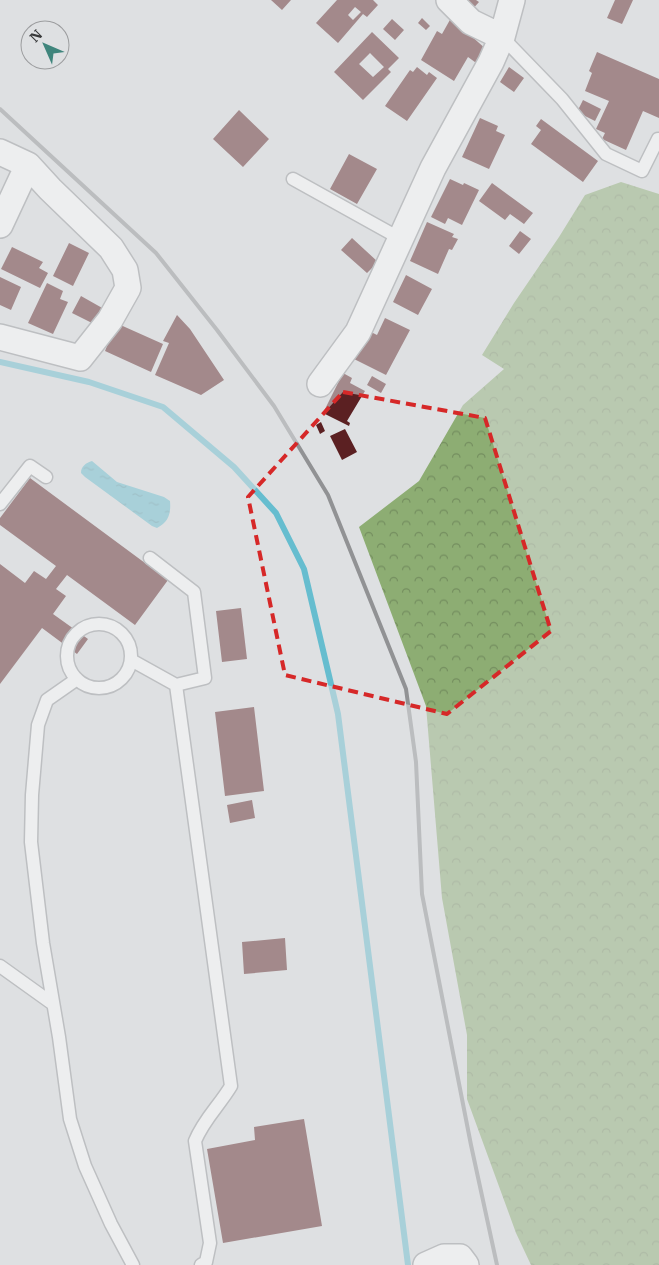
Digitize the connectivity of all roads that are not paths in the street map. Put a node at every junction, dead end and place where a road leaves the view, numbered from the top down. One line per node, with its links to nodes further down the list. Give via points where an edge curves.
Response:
1 (449, 0): 3 (street, via 471,22)
2 (512, 0): 3 (street)
3 (502, 37): 4 (lane, via 562,99 606,154 642,170); 9 (street, via 433,168)
4 (659, 139)
5 (0, 152): 6 (street)
6 (28, 164): 8 (street); 10 (street, via 111,248 125,270 128,288 110,320 80,358)
7 (293, 179): 9 (lane)
8 (0, 225)
9 (401, 238): 11 (street, via 358,332)
10 (0, 337)
11 (320, 384)
12 (46, 477): 13 (lane, via 30,466)
13 (0, 504)
14 (150, 558): 17 (lane, via 194,592 206,678)
15 (131, 660): 16 (lane, via 126,674 110,686 90,687); 16 (lane, via 129,645 117,630 108,625 88,626 73,638 68,647 69,667); 17 (lane)
16 (77, 679): 19 (lane, via 47,700 38,725 32,795 31,842)
17 (176, 685): 21 (lane, via 231,1086 200,1126 195,1141 210,1243 206,1262)
18 (0, 966): 19 (lane)
19 (53, 1004): 20 (lane, via 70,1119 85,1166)
20 (133, 1265)
21 (201, 1265)
22 (426, 1265): 23 (street, via 444,1256 460,1257)
23 (466, 1265)

